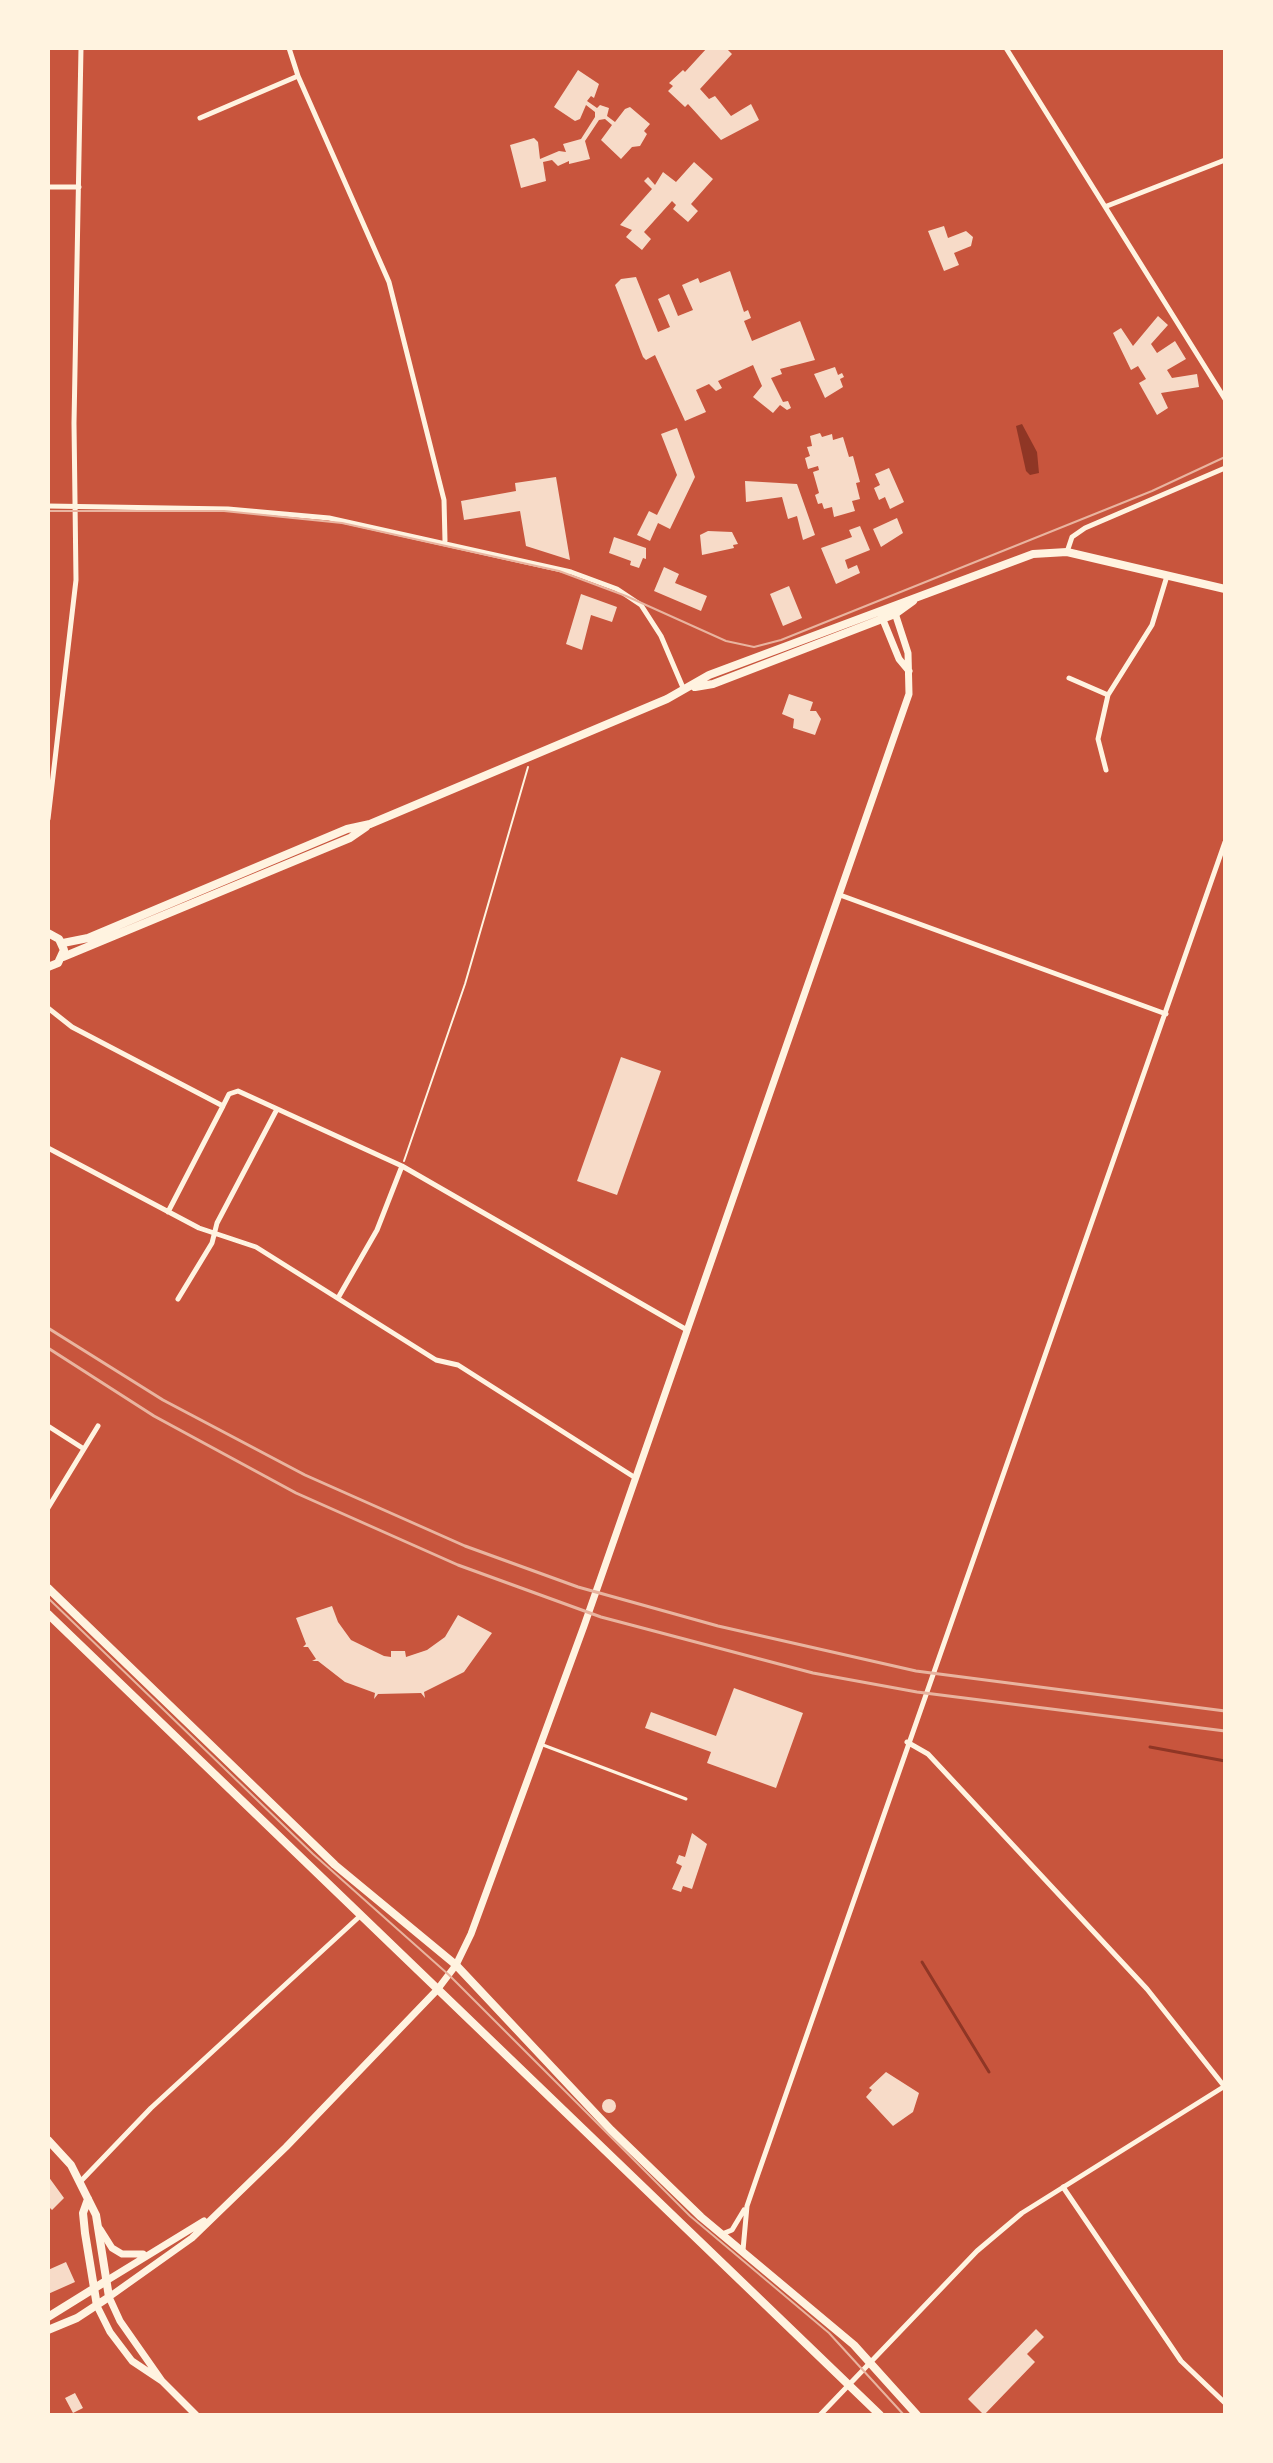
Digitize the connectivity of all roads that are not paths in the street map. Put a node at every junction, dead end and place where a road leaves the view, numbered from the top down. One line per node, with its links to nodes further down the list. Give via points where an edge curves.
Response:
1 (81, 48): 8 (street)
2 (289, 48): 4 (street)
3 (1006, 48): 9 (street)
4 (298, 76): 5 (street); 14 (street, via 389,282 444,500)
5 (200, 118)
6 (1225, 160): 9 (street)
7 (48, 187): 8 (street)
8 (79, 187): 13 (street)
9 (1107, 206): 10 (street)
10 (1225, 399)
11 (1225, 468): 15 (street, via 1085,528 1072,537)
12 (48, 506): 13 (street)
13 (75, 506): 14 (street, via 283,513); 25 (street, via 76,580)
14 (445, 541): 22 (street, via 557,568 627,594 653,621)
15 (1067, 552): 16 (main road); 18 (main road, via 1021,558)
16 (1167, 576): 17 (main road); 23 (street, via 1152,625)
17 (1225, 589)
18 (894, 609): 19 (main road); 20 (street)
19 (881, 614): 20 (street); 22 (main road, via 709,675)
20 (910, 673): 28 (street, via 909,694)
21 (1069, 678): 23 (street)
22 (684, 691): 26 (main road)
23 (1108, 695): 24 (street, via 1098,739)
24 (1106, 770)
25 (48, 819)
26 (370, 824): 30 (main road, via 88,938); 31 (main road, via 350,838)
27 (1225, 842): 34 (street)
28 (840, 895): 34 (street); 43 (street)
29 (48, 933): 30 (main road)
30 (63, 943): 31 (main road)
31 (63, 957): 32 (main road)
32 (48, 967)
33 (48, 1008): 35 (street, via 72,1027)
34 (1166, 1014): 51 (street)
35 (223, 1106): 36 (street, via 229,1094 238,1091); 39 (street)
36 (276, 1111): 38 (street); 40 (street)
37 (48, 1148): 39 (street)
38 (402, 1166): 41 (street, via 377,1230); 43 (street)
39 (168, 1212): 40 (street)
40 (215, 1234): 41 (street, via 256,1247); 42 (street)
41 (338, 1298): 47 (street, via 436,1360 458,1365)
42 (178, 1299)
43 (688, 1330): 47 (street)
44 (48, 1426): 46 (street)
45 (98, 1426): 46 (street)
46 (84, 1449): 48 (street)
47 (634, 1477): 52 (street)
48 (48, 1508)
49 (48, 1588): 55 (main road, via 335,1865)
50 (48, 1614): 54 (main road)
51 (907, 1742): 57 (street, via 928,1754 1147,1989); 62 (street)
52 (540, 1744): 53 (lane); 55 (street)
53 (686, 1799)
54 (360, 1916): 56 (main road); 59 (street, via 151,2108)
55 (456, 1965): 56 (street); 65 (main road, via 611,2130)
56 (437, 1990): 63 (street, via 296,2138); 76 (main road)
57 (1225, 2086): 60 (street)
58 (48, 2140): 59 (main road)
59 (81, 2181): 61 (main road)
60 (1063, 2187): 74 (street, via 977,2251); 77 (street, via 1172,2348)
61 (88, 2199): 64 (main road); 69 (main road, via 83,2213)
62 (747, 2206): 65 (street, via 732,2230); 66 (street)
63 (210, 2218): 67 (street); 70 (street, via 192,2238)
64 (98, 2224): 67 (street, via 112,2248 122,2254); 68 (main road)
65 (722, 2234): 66 (main road)
66 (743, 2250): 74 (main road)
67 (145, 2254): 68 (street)
68 (106, 2281): 69 (main road); 70 (main road)
69 (93, 2290): 71 (main road); 72 (main road)
70 (109, 2297): 71 (main road); 75 (street)
71 (97, 2306): 73 (main road); 75 (street, via 121,2347 143,2371)
72 (48, 2317)
73 (48, 2330)
74 (871, 2361): 76 (street); 81 (main road)
75 (162, 2381): 78 (street)
76 (849, 2385): 79 (street); 80 (main road)
77 (1225, 2403)
78 (196, 2415)
79 (820, 2415)
80 (880, 2415)
81 (917, 2415)

